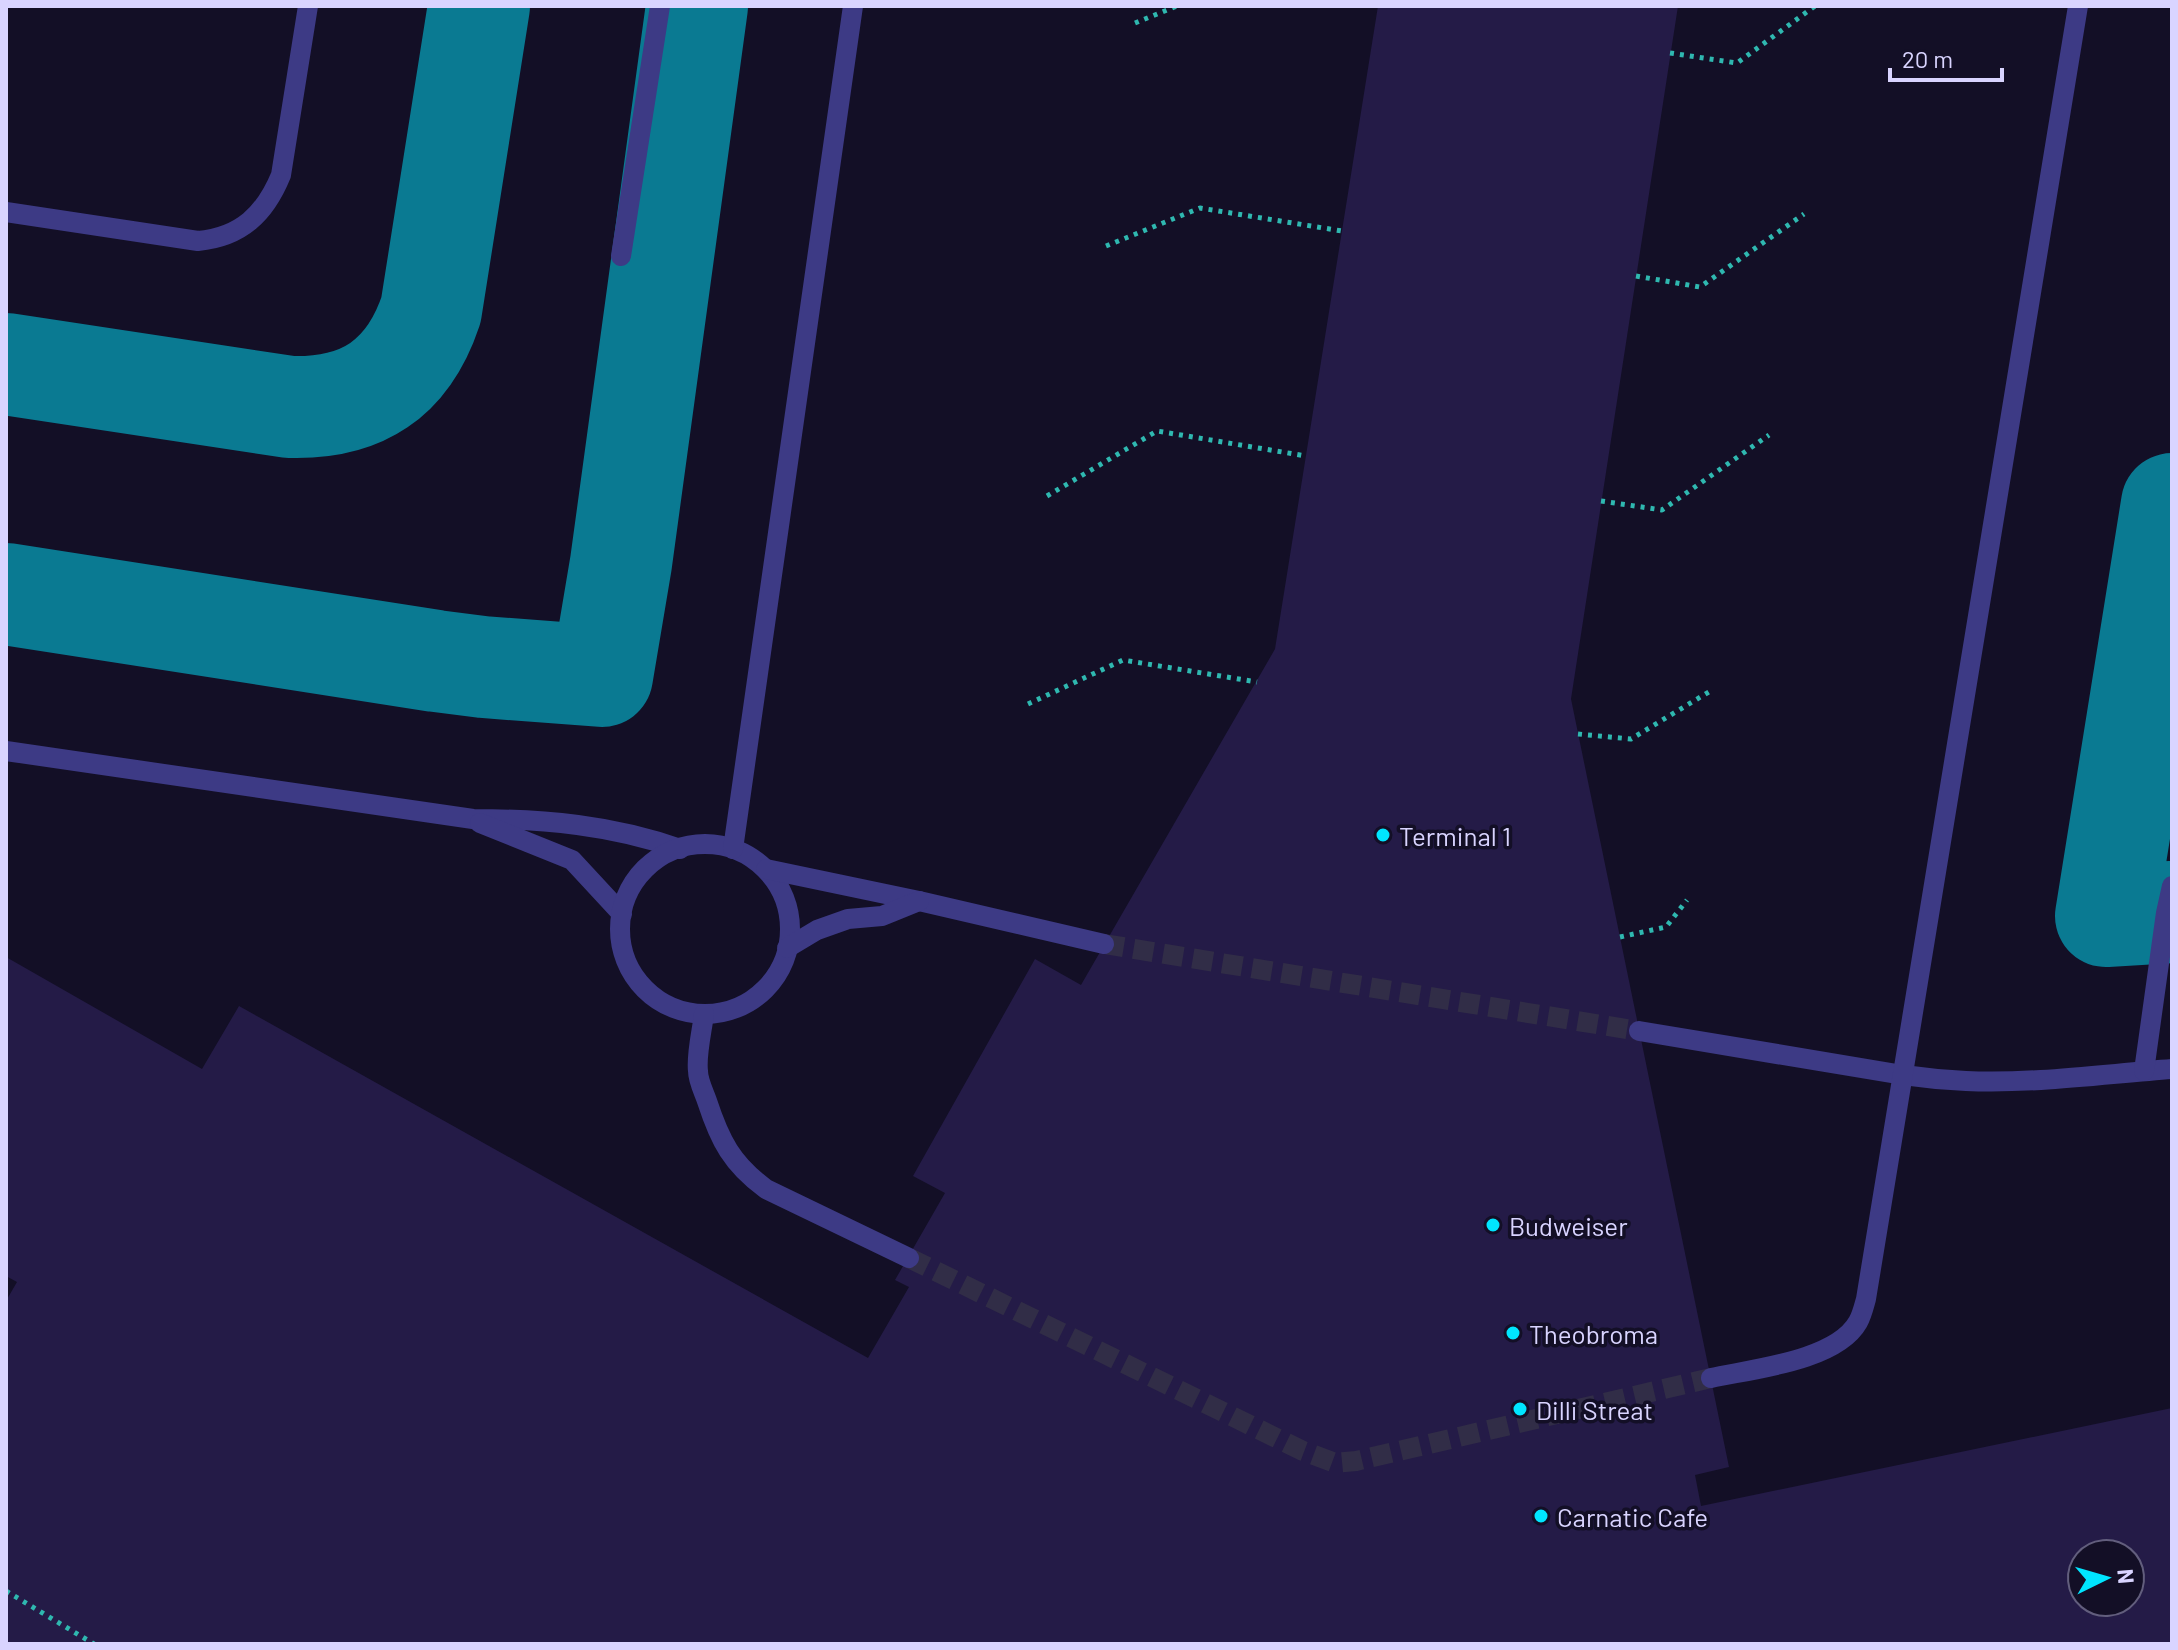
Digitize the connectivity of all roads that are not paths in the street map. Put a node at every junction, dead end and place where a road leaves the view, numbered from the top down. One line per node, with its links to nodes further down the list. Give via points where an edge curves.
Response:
1 (308, 6): 5 (lane, via 281,175 257,216 235,231 198,241)
2 (660, 6): 6 (lane)
3 (853, 6): 10 (lane)
4 (2078, 6): 21 (lane)
5 (6, 212)
6 (621, 256)
7 (6, 751): 8 (lane)
8 (473, 819): 9 (lane, via 530,819 599,828); 14 (lane, via 572,860)
9 (680, 849): 10 (lane); 14 (lane, via 651,863 633,882)
10 (733, 849): 11 (lane)
11 (766, 869): 13 (lane); 16 (lane, via 781,891 788,915)
12 (2172, 886): 20 (lane)
13 (919, 901): 15 (lane); 16 (lane, via 882,916 848,919 817,930)
14 (622, 914): 17 (lane, via 624,955 634,978 673,1008)
15 (1104, 944)
16 (787, 948): 17 (lane, via 767,987 747,1003)
17 (704, 1014): 22 (lane, via 698,1071 716,1127 734,1161 766,1189)
18 (1639, 1031): 21 (lane)
19 (2172, 1069): 20 (lane)
20 (2144, 1071): 21 (lane, via 1988,1081)
21 (1903, 1075): 23 (lane, via 1858,1322 1830,1349 1813,1356)
22 (909, 1258)
23 (1711, 1378)

